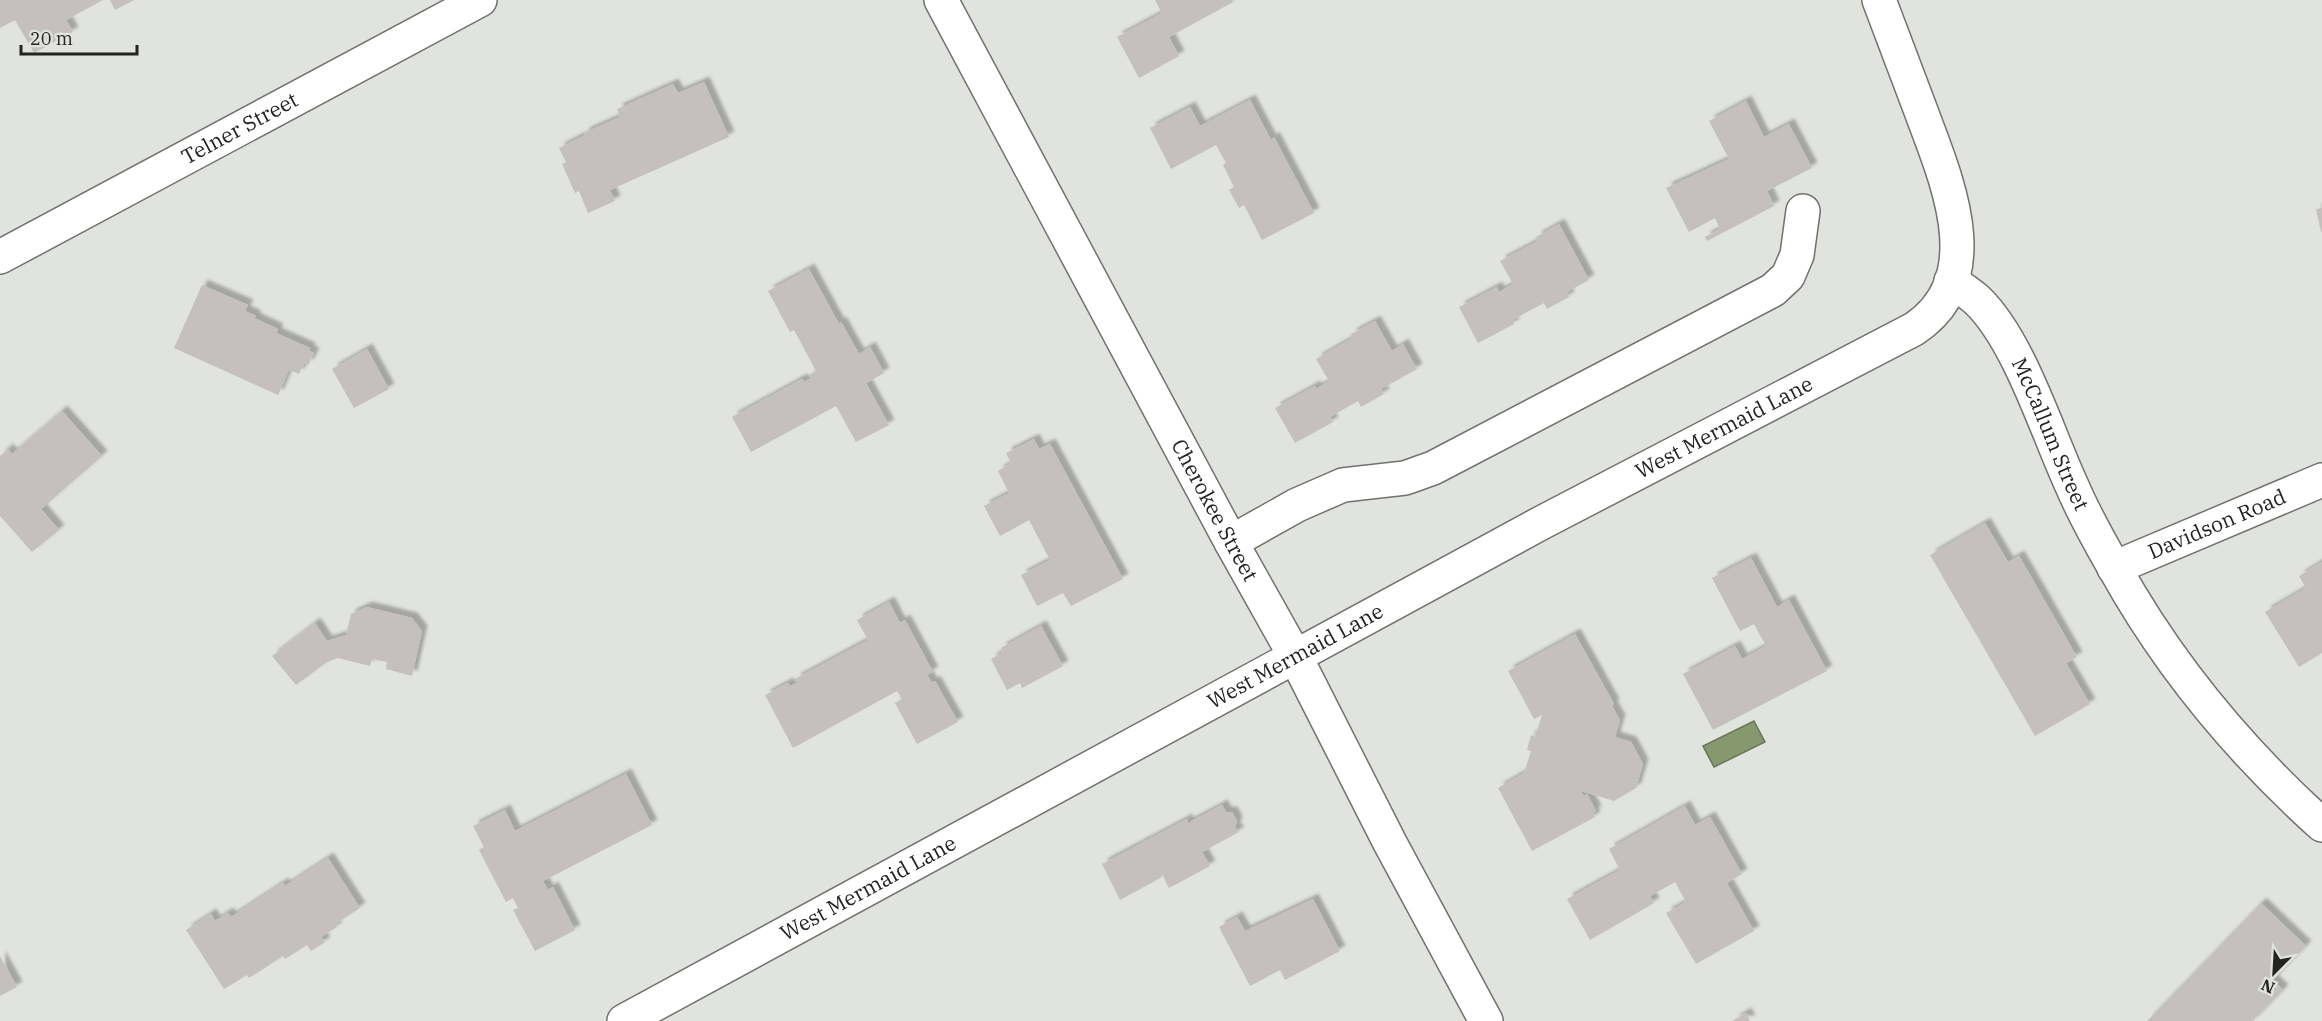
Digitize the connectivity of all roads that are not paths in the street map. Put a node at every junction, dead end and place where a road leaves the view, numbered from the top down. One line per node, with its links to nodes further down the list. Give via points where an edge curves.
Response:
1 (941, 0): 8 (street, Cherokee Street)
2 (1879, 0): 6 (street, via 1950,192 1957,237)
3 (476, 1): 5 (street, Telner Street)
4 (1803, 211): 8 (street, via 1797,255 1788,276 1773,290 1433,468 1405,478 1343,485 1297,505)
5 (0, 257)
6 (1951, 281): 9 (street, McCallum Street, via 1977,300 1999,329); 10 (street, West Mermaid Lane, via 1944,299 1914,329)
7 (2322, 480): 9 (street, Davidson Road)
8 (1231, 542): 10 (street, Cherokee Street)
9 (2114, 568): 11 (street, McCallum Street, via 2196,690 2248,752)
10 (1295, 656): 12 (street, West Mermaid Lane); 13 (street, Cherokee Street)
11 (2322, 825)
12 (624, 1021)
13 (1486, 1021)

